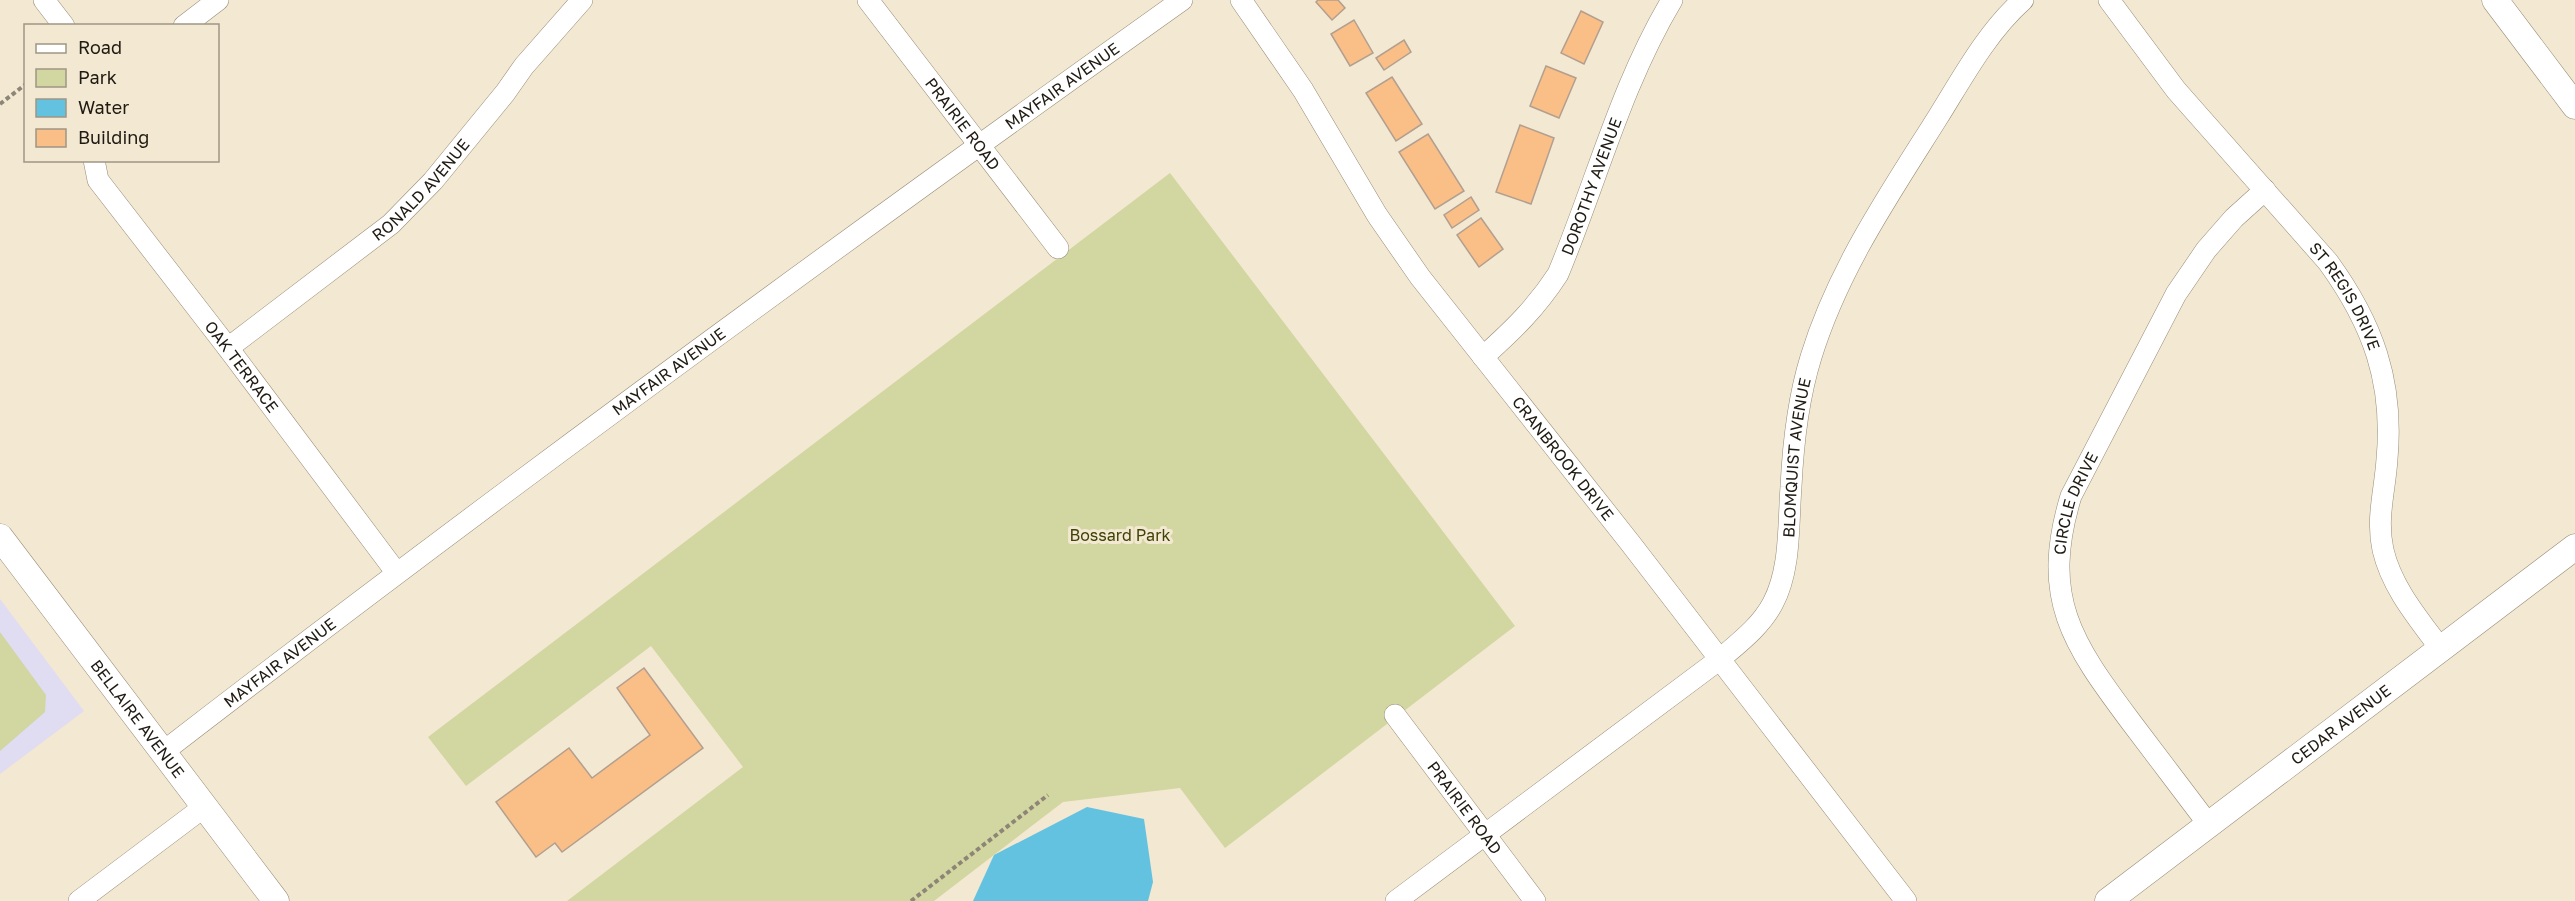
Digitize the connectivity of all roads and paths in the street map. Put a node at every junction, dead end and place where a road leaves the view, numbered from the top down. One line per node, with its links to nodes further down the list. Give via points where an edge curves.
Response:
1 (45, 0): 11 (street)
2 (219, 0): 12 (street)
3 (582, 0): 20 (street, RONALD AVENUE, via 433,181 391,224)
4 (868, 0): 16 (street, PRAIRIE ROAD)
5 (1182, 0): 16 (street, MAYFAIR AVENUE)
6 (1241, 0): 21 (street, CRANBROOK DRIVE, via 1303,90 1377,215)
7 (1672, 0): 21 (street, DOROTHY AVENUE, via 1629,86 1558,274 1520,325)
8 (2023, 0): 26 (street, BLOMQUIST AVENUE, via 1973,61 1846,266 1814,350 1800,407 1783,578 1774,603 1762,620)
9 (2109, 0): 18 (street, ST REGIS DRIVE, via 2176,90)
10 (2495, 0): 15 (street)
11 (63, 24)
12 (187, 24)
13 (24, 86): 14 (path)
14 (0, 104)
15 (2575, 106)
16 (979, 144): 19 (street, PRAIRIE ROAD); 24 (street, MAYFAIR AVENUE)
17 (94, 162): 20 (street, OAK TERRACE, via 98,180)
18 (2265, 190): 25 (street, ST REGIS DRIVE, via 2328,262 2366,321 2386,392 2389,427 2380,502 2383,551 2406,602); 31 (street, CIRCLE DRIVE, via 2206,250 2176,294 2078,479 2063,523 2058,554 2066,615 2076,643)
19 (1058, 248)
20 (228, 348): 24 (street, OAK TERRACE)
21 (1483, 357): 26 (street, CRANBROOK DRIVE)
22 (0, 537): 28 (street, BELLAIRE AVENUE)
23 (2575, 547): 25 (street, CEDAR AVENUE)
24 (396, 572): 28 (street, MAYFAIR AVENUE)
25 (2440, 648): 31 (street, CEDAR AVENUE)
26 (1720, 659): 32 (street, BLOMQUIST AVENUE); 38 (street, CRANBROOK DRIVE)
27 (1395, 714): 32 (street, PRAIRIE ROAD)
28 (162, 752): 30 (street, BELLAIRE AVENUE)
29 (1048, 795): 35 (path)
30 (204, 807): 33 (street); 34 (street, BELLAIRE AVENUE)
31 (2209, 825): 39 (street, CEDAR AVENUE)
32 (1484, 833): 36 (street); 37 (street, PRAIRIE ROAD)
33 (80, 901)
34 (276, 901)
35 (911, 901)
36 (1396, 901)
37 (1535, 901)
38 (1906, 901)
39 (2108, 901)

